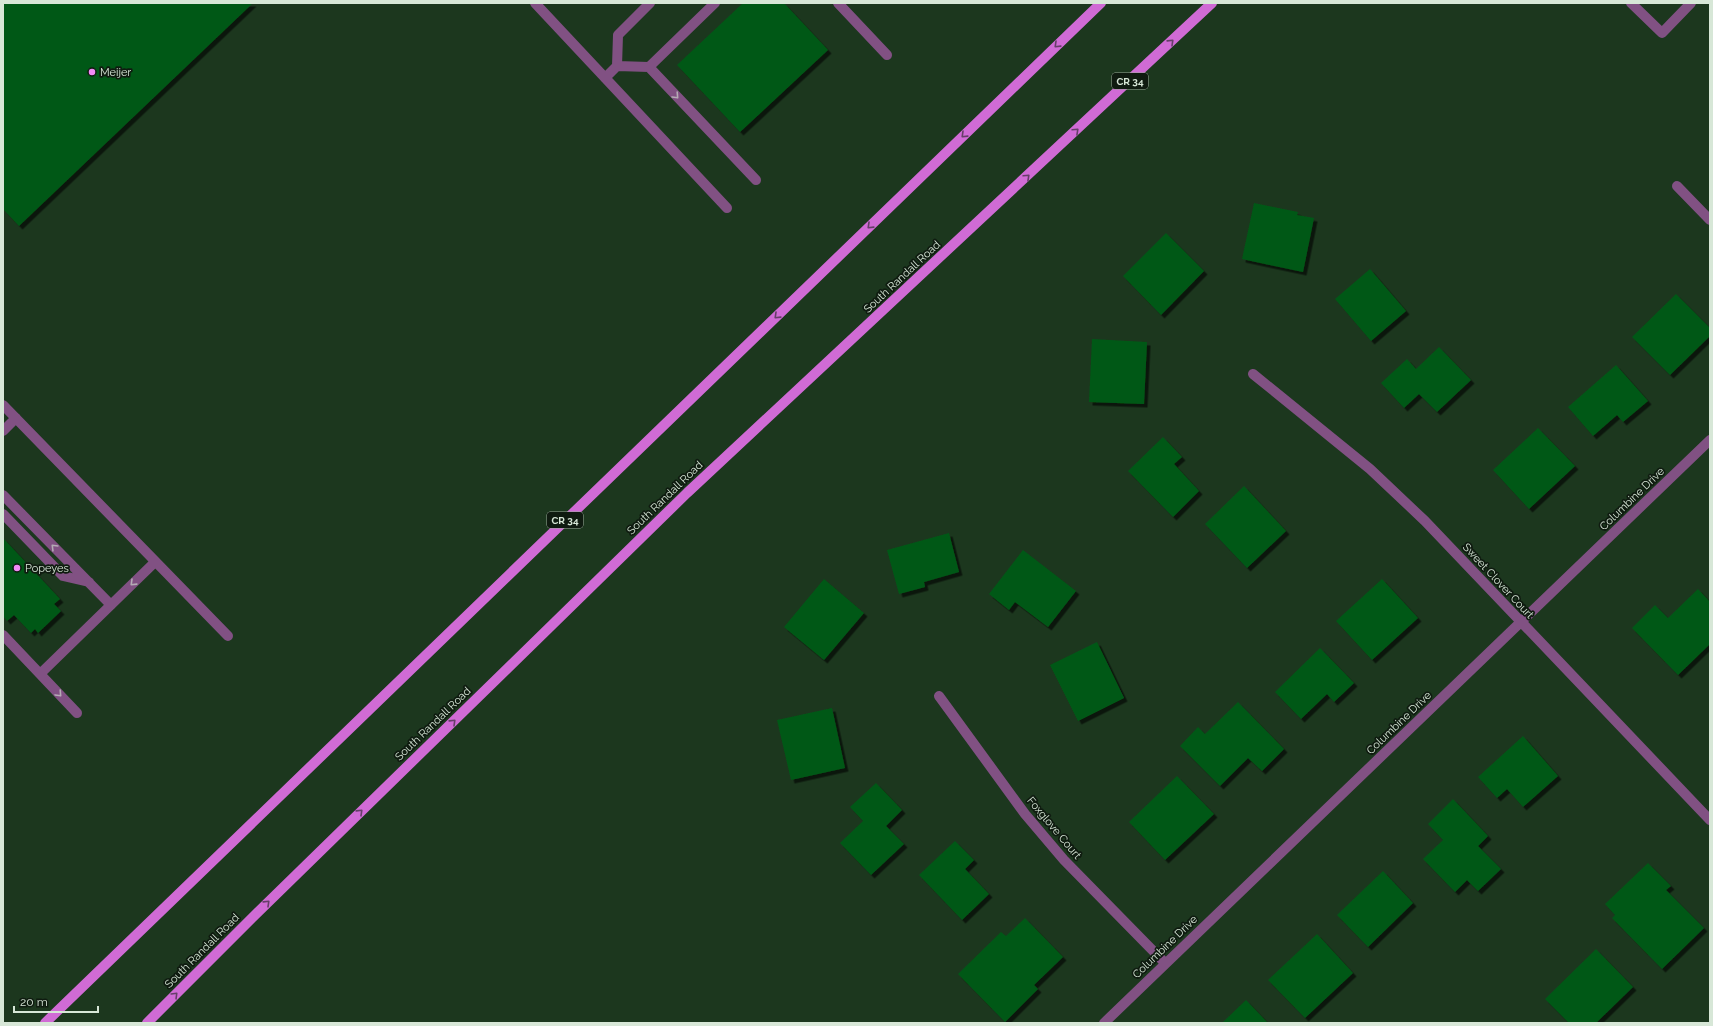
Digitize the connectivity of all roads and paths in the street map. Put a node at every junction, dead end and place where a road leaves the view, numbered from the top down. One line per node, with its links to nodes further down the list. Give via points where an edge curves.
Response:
1 (535, 3): 12 (street)
2 (650, 3): 10 (street, via 618,35)
3 (715, 3): 11 (street)
4 (838, 3): 9 (street)
5 (1101, 3): 35 (main road, CR 34, one-way to 35)
6 (1212, 3): 36 (main road, South Randall Road / CR 34, one-way to 6, via 268,901 687,493)
7 (1631, 3): 8 (street, via 1662,33)
8 (1691, 3)
9 (887, 55)
10 (617, 66): 11 (street); 12 (street)
11 (649, 67): 13 (street, one-way to 13)
12 (605, 78): 15 (street)
13 (756, 180)
14 (1677, 186): 16 (street)
15 (727, 208)
16 (1710, 220)
17 (1253, 374): 27 (street, Sweet Clover Court, via 1370,469 1425,521)
18 (3, 405): 19 (street)
19 (16, 418): 20 (street); 24 (street)
20 (3, 431)
21 (1710, 440): 27 (street, Columbine Drive)
22 (3, 495): 25 (street, one-way to 22)
23 (3, 514): 25 (street, via 64,576)
24 (155, 562): 26 (street, one-way to 26); 29 (street)
25 (89, 582): 26 (street)
26 (111, 605): 30 (street)
27 (1521, 623): 33 (street, Sweet Clover Court); 34 (street, Columbine Drive)
28 (4, 635): 30 (street)
29 (228, 636)
30 (40, 674): 32 (street, one-way to 32)
31 (939, 696): 34 (street, Foxglove Court, via 1025,814 1064,860)
32 (77, 713)
33 (1710, 820)
34 (1165, 964): 37 (street, Columbine Drive)
35 (45, 1023)
36 (147, 1023)
37 (1104, 1023)

